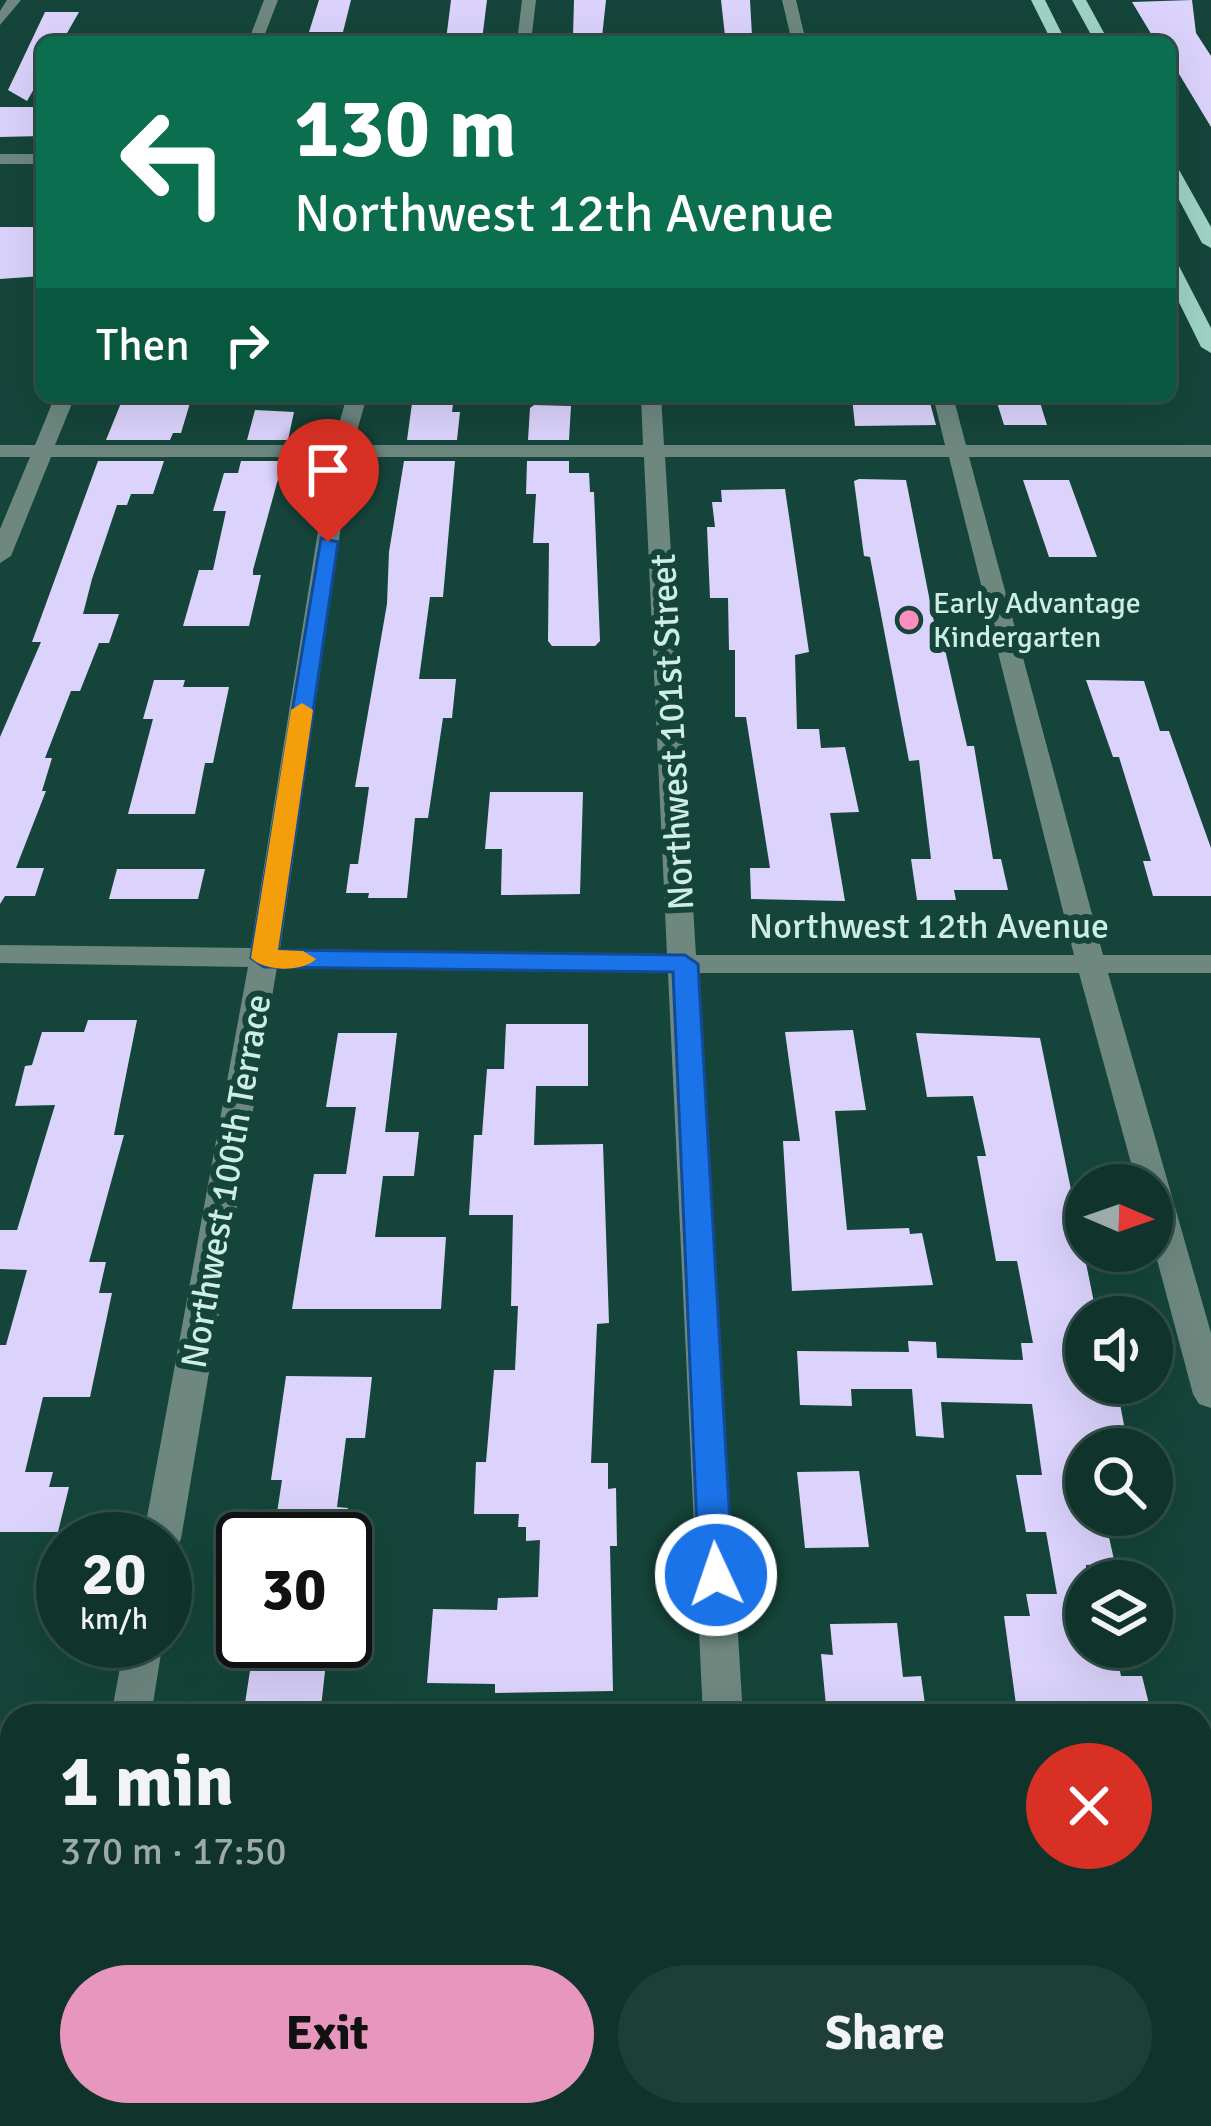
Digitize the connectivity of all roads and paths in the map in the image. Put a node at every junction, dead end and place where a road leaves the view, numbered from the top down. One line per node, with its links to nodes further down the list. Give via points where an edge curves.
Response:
1 (14, 0): 7 (street)
2 (272, 0): 8 (street)
3 (529, 0): 9 (street)
4 (789, 0): 10 (street)
5 (1038, 0): 11 (main road)
6 (1079, 0): 12 (main road)
7 (0, 21)
8 (257, 36)
9 (525, 36)
10 (798, 36)
11 (1056, 36)
12 (1099, 36)
13 (0, 159): 14 (street)
14 (36, 159)
15 (1176, 179): 16 (main road)
16 (1211, 243)
17 (1176, 278): 18 (main road)
18 (1211, 347)
19 (63, 402): 27 (street)
20 (355, 402): 24 (street, Northwest 100th Terrace)
21 (651, 402): 23 (street, Northwest 101st Street)
22 (945, 402): 25 (street)
23 (654, 448): 24 (street); 25 (street); 32 (street, Northwest 101st Street)
24 (341, 449): 27 (street); 31 (street, Northwest 100th Terrace)
25 (958, 449): 28 (street); 33 (street)
26 (0, 451): 27 (street)
27 (43, 451): 29 (street)
28 (1211, 451)
29 (0, 556)
30 (0, 955): 31 (street, Northwest 12th Avenue)
31 (264, 958): 32 (street, Northwest 12th Avenue); 36 (street, Northwest 100th Terrace)
32 (685, 964): 33 (street, Northwest 12th Avenue); 39 (street, Northwest 101st Street)
33 (1091, 964): 34 (street, Northwest 12th Avenue); 35 (street)
34 (1211, 964)
35 (1211, 1394)
36 (167, 1512)
37 (139, 1668): 38 (street)
38 (133, 1704)
39 (722, 1704)

